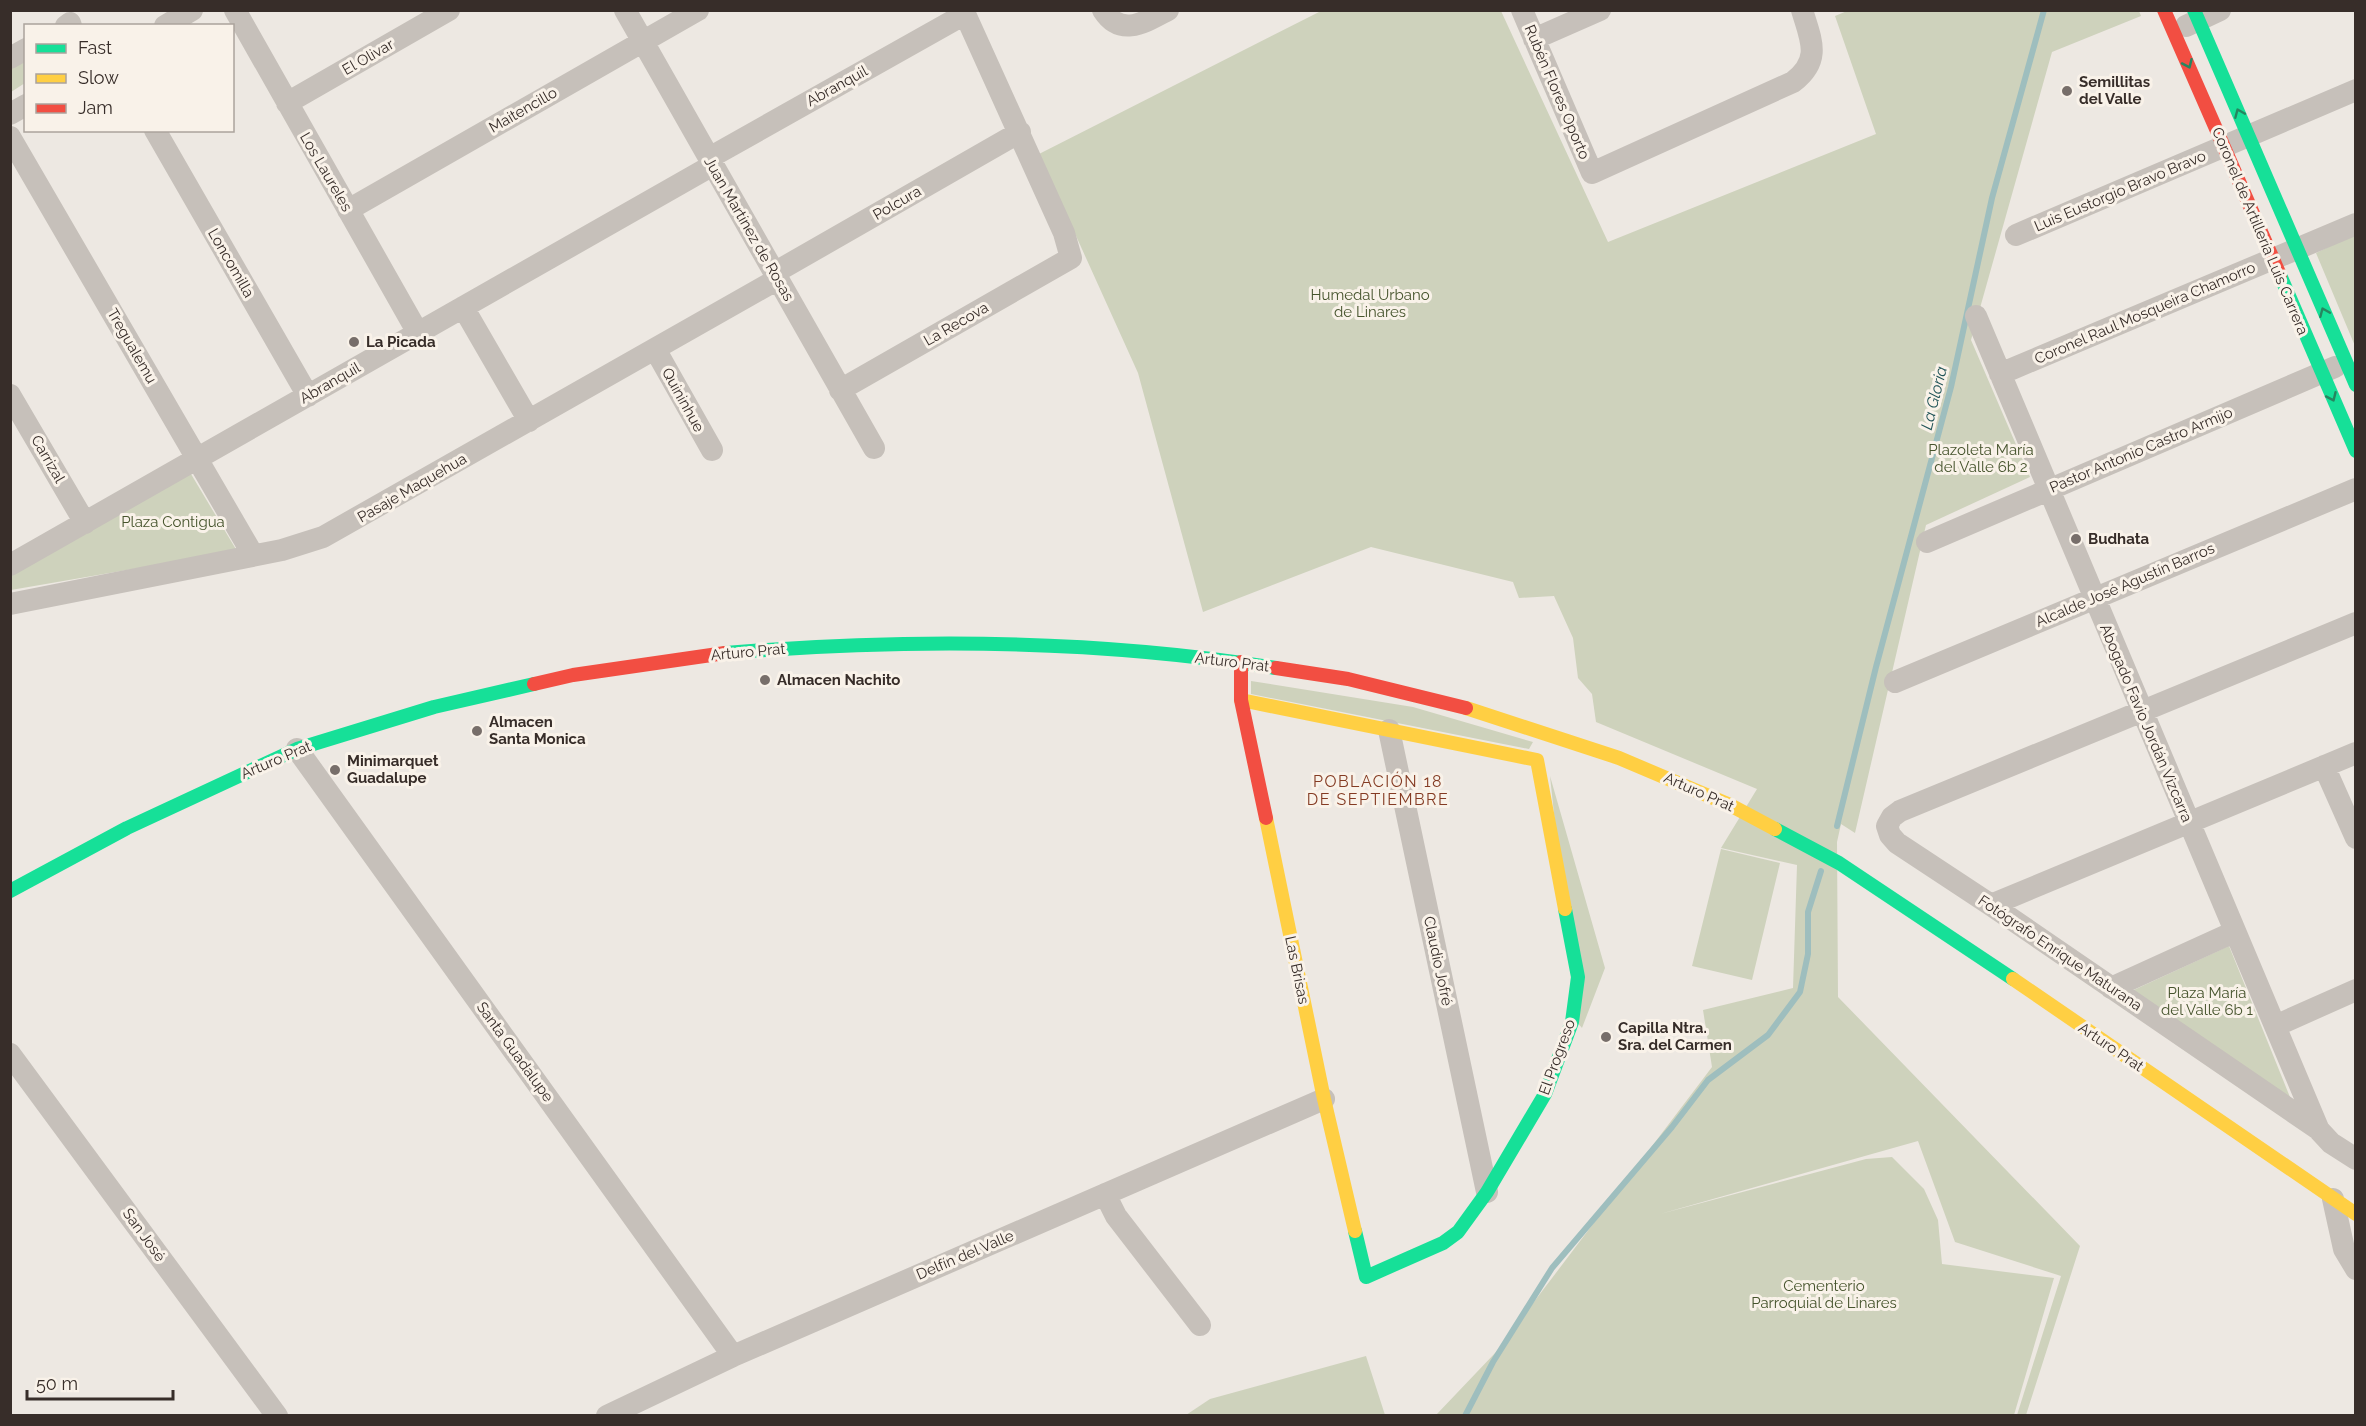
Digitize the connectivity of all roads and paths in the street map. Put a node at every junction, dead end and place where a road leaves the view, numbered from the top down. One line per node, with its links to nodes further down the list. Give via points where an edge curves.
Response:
1 (235, 10): 21 (street, Los Laureles)
2 (449, 10): 21 (street, El Olivar)
3 (625, 10): 17 (street, Juan Martínez de Rosas)
4 (698, 10): 17 (street, Maitencillo)
5 (1168, 10): 13 (street, via 1139,25 1128,26)
6 (1522, 10): 16 (street, Rubén Flores Oporto)
7 (1600, 10): 16 (street)
8 (1803, 10): 16 (street, Rubén Flores Oporto, via 1812,53 1808,67 1793,82 1592,173)
9 (2164, 10): 15 (main road, Coronel de Artillería Luis Carrera)
10 (2220, 10): 12 (street)
11 (189, 11): 14 (street)
12 (2197, 15): 15 (street); 26 (main road, Coronel de Artillería Luis Carrera, one-way to 12)
13 (1110, 17)
14 (168, 24)
15 (2174, 31): 28 (main road, Coronel de Artillería Luis Carrera, one-way to 28)
16 (1534, 39)
17 (643, 42): 29 (street, Juan Martínez de Rosas); 30 (street, Maitencillo)
18 (24, 51): 19 (street)
19 (10, 58)
20 (2355, 90): 26 (street, Luis Eustorgio Bravo Bravo)
21 (287, 103): 30 (street, Los Laureles)
22 (24, 106): 23 (street)
23 (10, 114)
24 (155, 132): 46 (street, Loncomilla)
25 (1020, 132): 29 (street, Abranquil, via 965,14); 35 (street, Polcura); 44 (street, La Recova, via 1071,258)
26 (2249, 136): 28 (street, Luis Eustorgio Bravo Bravo); 33 (main road, Coronel de Artillería Luis Carrera)
27 (10, 137): 51 (street, Tregualemu)
28 (2224, 147): 32 (street, Luis Eustorgio Bravo Bravo); 34 (main road, Coronel de Artillería Luis Carrera)
29 (711, 162): 35 (street, Juan Martínez de Rosas); 36 (street, Abranquil)
30 (348, 210): 38 (street, Los Laureles)
31 (2355, 224): 33 (street, Coronel Raul Mosqueira Chamorro)
32 (2016, 235)
33 (2297, 249): 34 (street, Coronel Raul Mosqueira Chamorro); 40 (main road, Coronel de Artillería Luis Carrera, one-way to 33)
34 (2272, 260): 41 (main road, Coronel de Artillería Luis Carrera); 42 (street, Coronel Raul Mosqueira Chamorro)
35 (776, 276): 39 (street, Pasaje Maquehua); 44 (street, Juan Martínez de Rosas)
36 (463, 307): 38 (street, Abranquil); 47 (street)
37 (1976, 316): 42 (street, Abogado Favio Jordán Vizcarra)
38 (418, 333): 46 (street, Abranquil)
39 (655, 349): 47 (street, Pasaje Maquehua); 49 (street, Quininhue)
40 (2351, 360): 41 (street, Pastor Antonio Castro Armijo); 43 (main road, Coronel de Artillería Luis Carrera)
41 (2321, 372): 50 (main road, Coronel de Artillería Luis Carrera, one-way to 50); 53 (street, Pastor Antonio Castro Armijo)
42 (2000, 374): 53 (street, Abogado Favio Jordán Vizcarra)
43 (2355, 385)
44 (840, 390): 48 (street, Juan Martínez de Rosas)
45 (10, 395): 54 (street, Carrizal)
46 (308, 396): 51 (street, Abranquil)
47 (529, 421): 56 (street, Pasaje Maquehua, via 323,537)
48 (874, 448)
49 (712, 450)
50 (2355, 451)
51 (197, 459): 54 (street, Abranquil); 56 (street, Tregualemu)
52 (2355, 489): 58 (street, Alcalde José Agustín Barros)
53 (2048, 490): 55 (street, Pastor Antonio Castro Armijo); 58 (street, Abogado Favio Jordán Vizcarra)
54 (85, 523): 57 (street, Abranquil)
55 (1927, 542)
56 (253, 555): 59 (street, Pasaje Maquehua)
57 (10, 565)
58 (2093, 598): 62 (street, Alcalde José Agustín Barros); 64 (street, Abogado Favio Jordán Vizcarra)
59 (10, 604)
60 (2355, 622): 64 (street)
61 (1241, 662): 63 (main road, Las Brisas); 66 (main road, Arturo Prat, via 1116,649 937,643 714,654 608,669 503,690); 83 (main road, Arturo Prat, via 1347,679 1474,710 1619,758 1766,823 1839,863 1911,910)
62 (1895, 682)
63 (1241, 700): 65 (main road); 78 (main road, Las Brisas)
64 (2142, 712): 69 (street, Abogado Favio Jordán Vizcarra); 72 (street, Fotógrafo Enrique Maturana, via 1892,817 1887,826 1897,843)
65 (1389, 730): 81 (street, Claudio Jofré); 81 (main road, El Progreso, via 1537,760 1578,977 1576,998 1566,1042 1545,1094)
66 (297, 749): 71 (main road, Arturo Prat, via 127,828); 88 (street, Santa Guadalupe)
67 (2355, 753): 68 (street)
68 (2324, 766): 69 (street); 70 (street)
69 (2188, 822): 72 (street); 73 (street, Abogado Favio Jordán Vizcarra)
70 (2355, 838)
71 (10, 891)
72 (1991, 905): 74 (street, Fotógrafo Enrique Maturana)
73 (2234, 932): 74 (street); 76 (street, Abogado Favio Jordán Vizcarra)
74 (2111, 988): 79 (street, Fotógrafo Enrique Maturana)
75 (2355, 990): 76 (street)
76 (2275, 1026): 79 (street, Abogado Favio Jordán Vizcarra)
77 (10, 1054): 89 (street, San José)
78 (1324, 1099): 82 (street, Delfín del Valle); 86 (main road, Las Brisas)
79 (2318, 1129): 80 (street, Fotógrafo Enrique Maturana)
80 (2355, 1159)
81 (1487, 1192): 86 (main road, El Progreso, via 1458,1232 1443,1243)
82 (1106, 1194): 87 (street, via 1122,1225); 88 (street, Delfín del Valle)
83 (2333, 1199): 84 (main road, Arturo Prat); 85 (street, via 2344,1249)
84 (2355, 1215)
85 (2355, 1269)
86 (1365, 1277)
87 (1200, 1325)
88 (733, 1356): 90 (street, Delfín del Valle)
89 (277, 1416)
90 (607, 1416)

